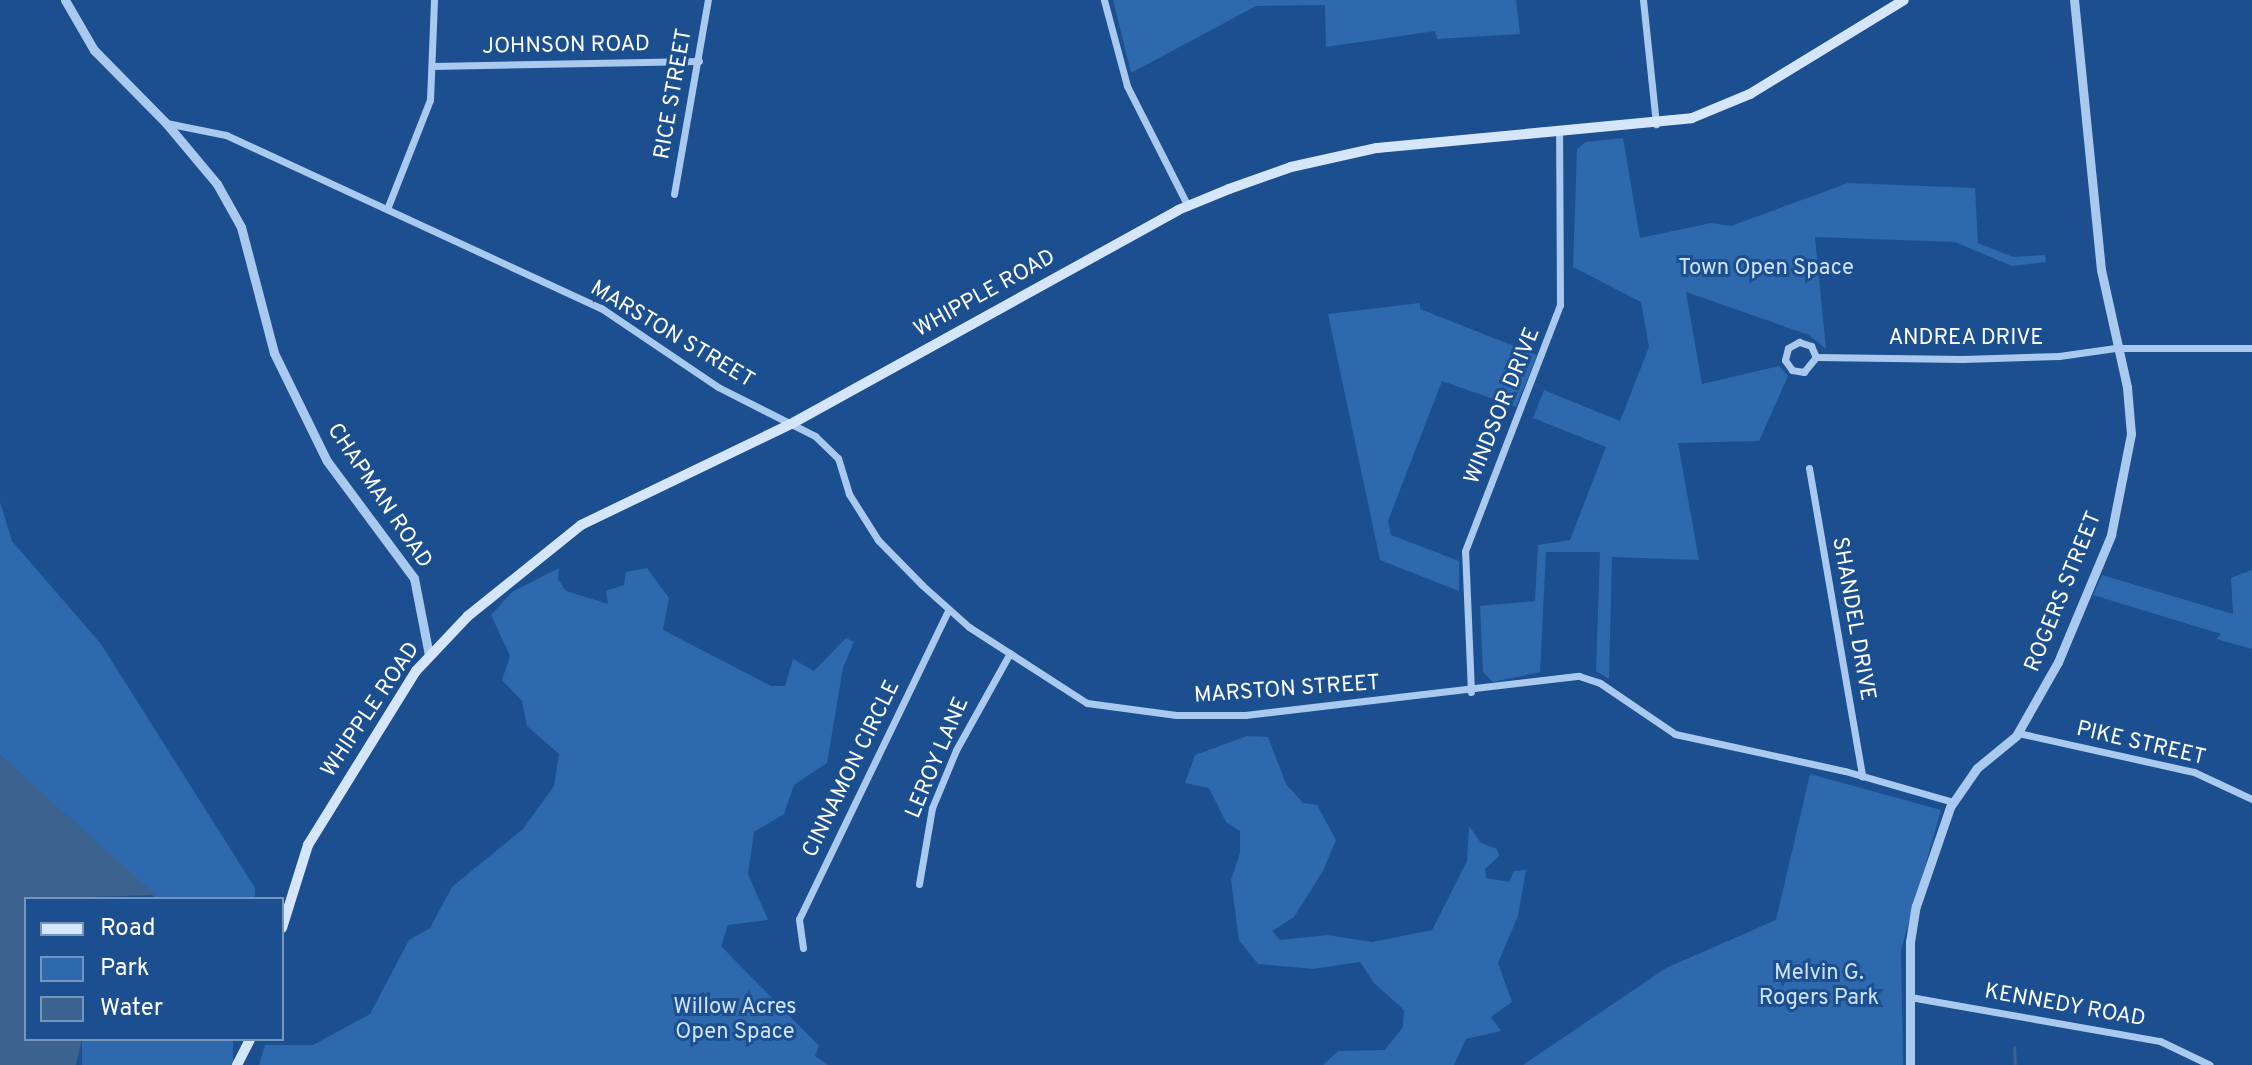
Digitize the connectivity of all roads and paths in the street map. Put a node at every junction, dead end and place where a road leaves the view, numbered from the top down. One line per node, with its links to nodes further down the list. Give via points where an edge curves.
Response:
1 (65, 0): 10 (street, CHAPMAN ROAD, via 94,50)
2 (434, 0): 9 (street)
3 (708, 0): 8 (street, RICE STREET)
4 (1104, 0): 14 (street, via 1127,86)
5 (1643, 0): 11 (street)
6 (1904, 0): 11 (main road, WHIPPLE ROAD, via 1722,108)
7 (2074, 0): 16 (street, ROGERS STREET, via 2101,270)
8 (699, 61): 9 (street, JOHNSON ROAD); 13 (street, RICE STREET)
9 (433, 66): 15 (street, via 430,100)
10 (166, 123): 15 (street, MARSTON STREET, via 226,135); 23 (street, CHAPMAN ROAD, via 217,184 241,227 274,353 327,461 414,578)
11 (1656, 124): 12 (main road, WHIPPLE ROAD)
12 (1559, 130): 14 (main road, WHIPPLE ROAD, via 1377,148 1291,167); 24 (street, WINDSOR DRIVE, via 1560,305 1465,551)
13 (674, 194)
14 (1188, 206): 19 (main road, WHIPPLE ROAD)
15 (387, 209): 19 (street, MARSTON STREET, via 601,308 718,387)
16 (2115, 348): 17 (street, ANDREA DRIVE); 18 (street, ANDREA DRIVE, via 2022,359); 25 (street, ROGERS STREET, via 2127,387 2131,434 2111,535 2058,662)
17 (2252, 348)
18 (1816, 357): 18 (street, ANDREA DRIVE, via 1811,369 1800,373 1790,369 1785,357 1799,342 1811,346)
19 (791, 424): 21 (street, MARSTON STREET, via 827,443 878,540); 23 (main road, WHIPPLE ROAD, via 581,525 468,616)
20 (1809, 468): 26 (street, SHANDEL DRIVE)
21 (949, 609): 22 (street, MARSTON STREET); 31 (street, CINNAMON CIRCLE, via 799,919)
22 (1010, 653): 24 (street, MARSTON STREET, via 1087,703 1176,715 1245,715); 29 (street, LEROY LANE, via 956,750 932,808)
23 (429, 655): 30 (main road, WHIPPLE ROAD, via 308,845)
24 (1471, 692): 26 (street, MARSTON STREET, via 1579,676 1600,683 1675,734)
25 (2018, 733): 27 (street, PIKE STREET, via 2194,772); 28 (street, ROGERS STREET, via 1977,768)
26 (1862, 776): 28 (street, MARSTON STREET)
27 (2252, 799)
28 (1953, 802): 32 (street, ROGERS STREET, via 1916,906)
29 (919, 884)
30 (284, 922)
31 (803, 948)
32 (1910, 997): 34 (street, KENNEDY ROAD, via 2160,1041); 36 (street, ROGERS STREET)
33 (249, 1041): 35 (main road)
34 (2207, 1064)
35 (237, 1065)
36 (1910, 1065)

